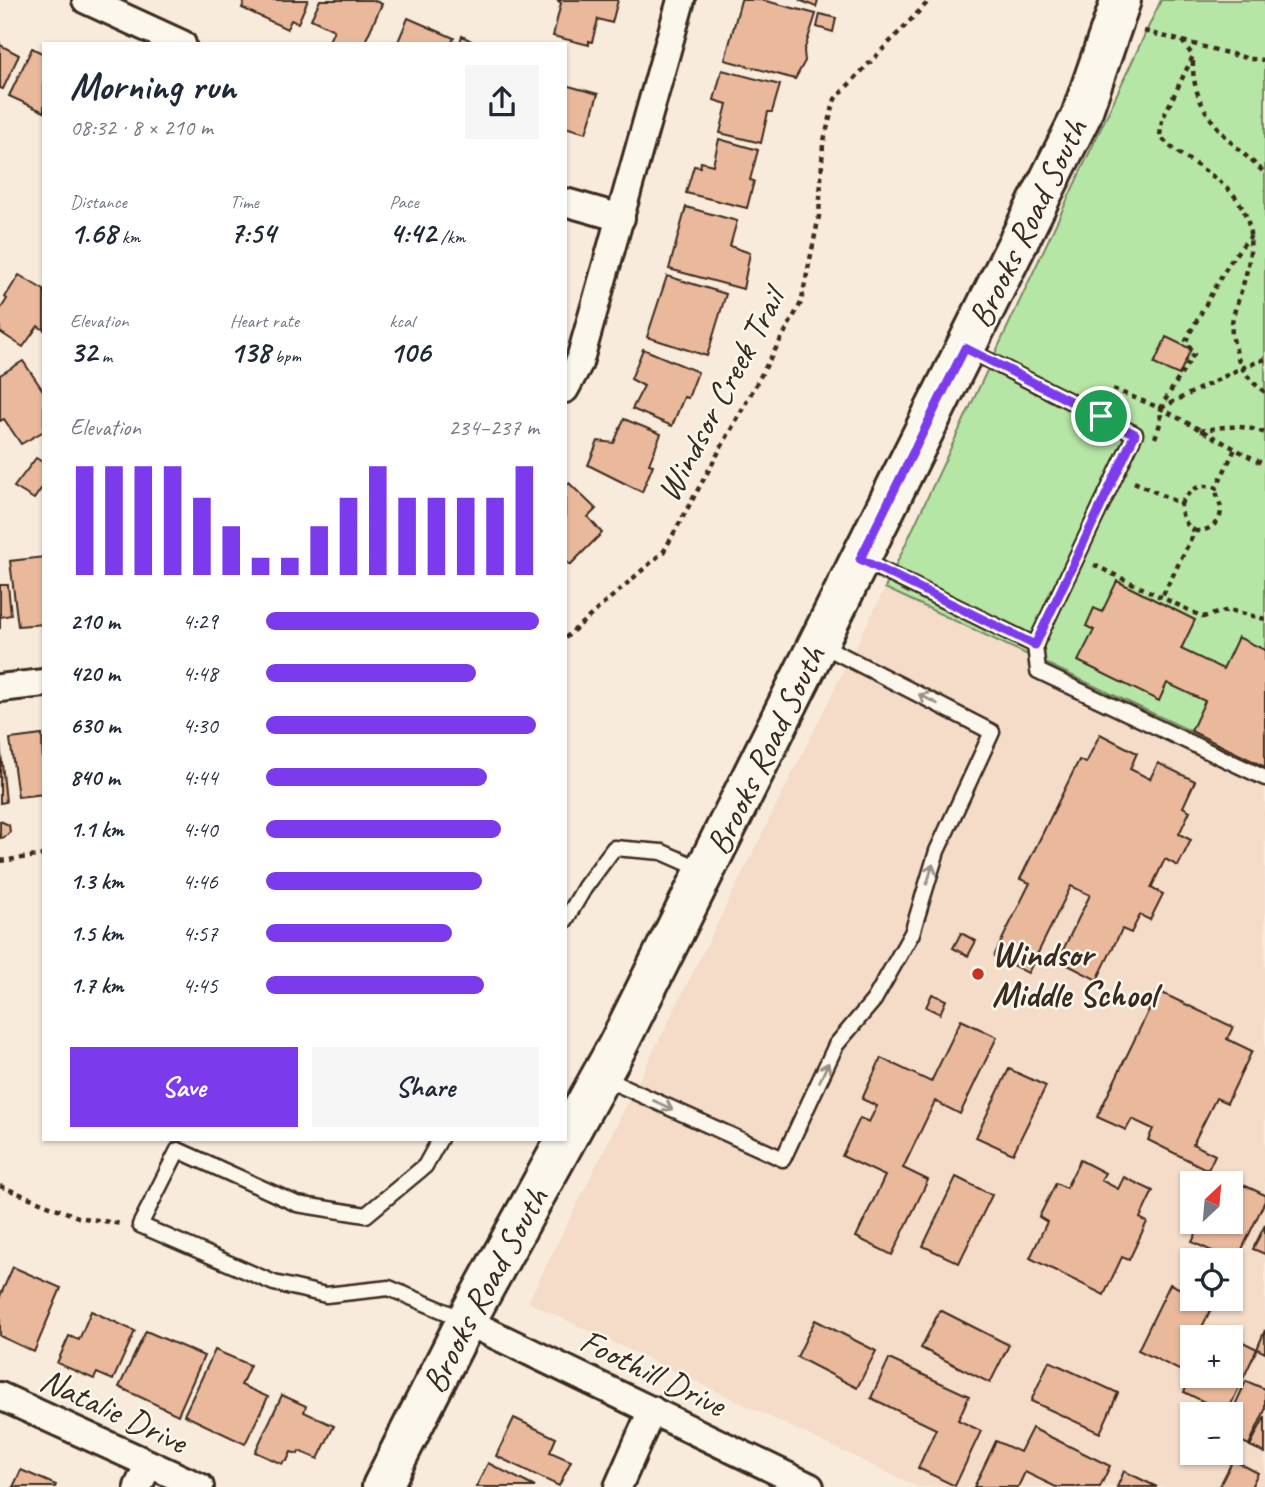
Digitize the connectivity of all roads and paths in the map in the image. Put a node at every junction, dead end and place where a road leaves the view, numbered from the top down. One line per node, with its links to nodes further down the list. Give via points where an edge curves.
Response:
1 (86, 0): 6 (street)
2 (681, 0): 11 (street)
3 (928, 0): 35 (path, Windsor Creek Trail, via 835,99 823,144 819,216 801,303 663,551)
4 (1117, 11): 5 (path); 13 (street, Brooks Road South, via 1081,116)
5 (1182, 41): 7 (path); 8 (path)
6 (179, 42)
7 (1193, 56): 9 (path, via 1192,81 1220,134); 12 (path, via 1160,135 1236,196)
8 (1265, 60)
9 (1265, 173)
10 (567, 203): 11 (street)
11 (621, 218): 16 (street, via 579,363)
12 (1251, 236): 15 (path, via 1231,333); 19 (path, via 1231,258 1189,334 1186,341 1194,354)
13 (965, 348): 32 (street, Brooks Road South); 37 (lane, via 1135,434)
14 (1265, 359): 15 (path)
15 (1241, 368): 18 (path, via 1252,384); 19 (path)
16 (567, 385)
17 (1113, 389): 19 (path)
18 (1265, 392)
19 (1160, 408): 20 (path); 22 (path)
20 (1199, 431): 21 (path, via 1224,425); 23 (path)
21 (1265, 433)
22 (1155, 440)
23 (1236, 449): 24 (path); 27 (path)
24 (1265, 465)
25 (1139, 471): 26 (path)
26 (1134, 482): 28 (path); 29 (path)
27 (1216, 488): 29 (path, via 1197,487); 30 (path, via 1220,515 1210,528)
28 (1128, 494)
29 (1181, 504): 30 (path, via 1184,521)
30 (1195, 531): 33 (path)
31 (1099, 553): 33 (path, via 1094,565)
32 (860, 559): 36 (street, Brooks Road South); 37 (lane)
33 (1162, 597): 34 (path, via 1203,617 1229,610)
34 (1265, 619)
35 (567, 636)
36 (818, 643): 43 (street, Brooks Road South); 45 (lane, one-way to 36, via 783,1159 836,1045 874,1000 912,933 937,851 992,732)
37 (1035, 645): 40 (lane, via 1038,671)
38 (42, 683): 39 (street)
39 (0, 688)
40 (1265, 778)
41 (42, 855): 42 (path)
42 (0, 861)
43 (705, 870): 44 (lane, via 662,852 614,848); 45 (street, Brooks Road South)
44 (567, 918)
45 (601, 1076): 46 (street, Brooks Road South)
46 (567, 1138)
47 (439, 1141): 51 (lane, via 425,1167 366,1215 296,1204 178,1150 140,1225 274,1283 326,1295 389,1288)
48 (565, 1141): 51 (street, Brooks Road South)
49 (0, 1186): 50 (path, via 78,1217)
50 (124, 1224)
51 (466, 1321): 53 (street, Foothill Drive); 56 (street, Brooks Road South)
52 (0, 1396): 54 (street, Natalie Drive)
53 (652, 1410): 57 (street); 58 (street, Foothill Drive)
54 (143, 1476): 55 (street, Natalie Drive)
55 (200, 1487)
56 (382, 1487)
57 (618, 1487)
58 (810, 1487)

